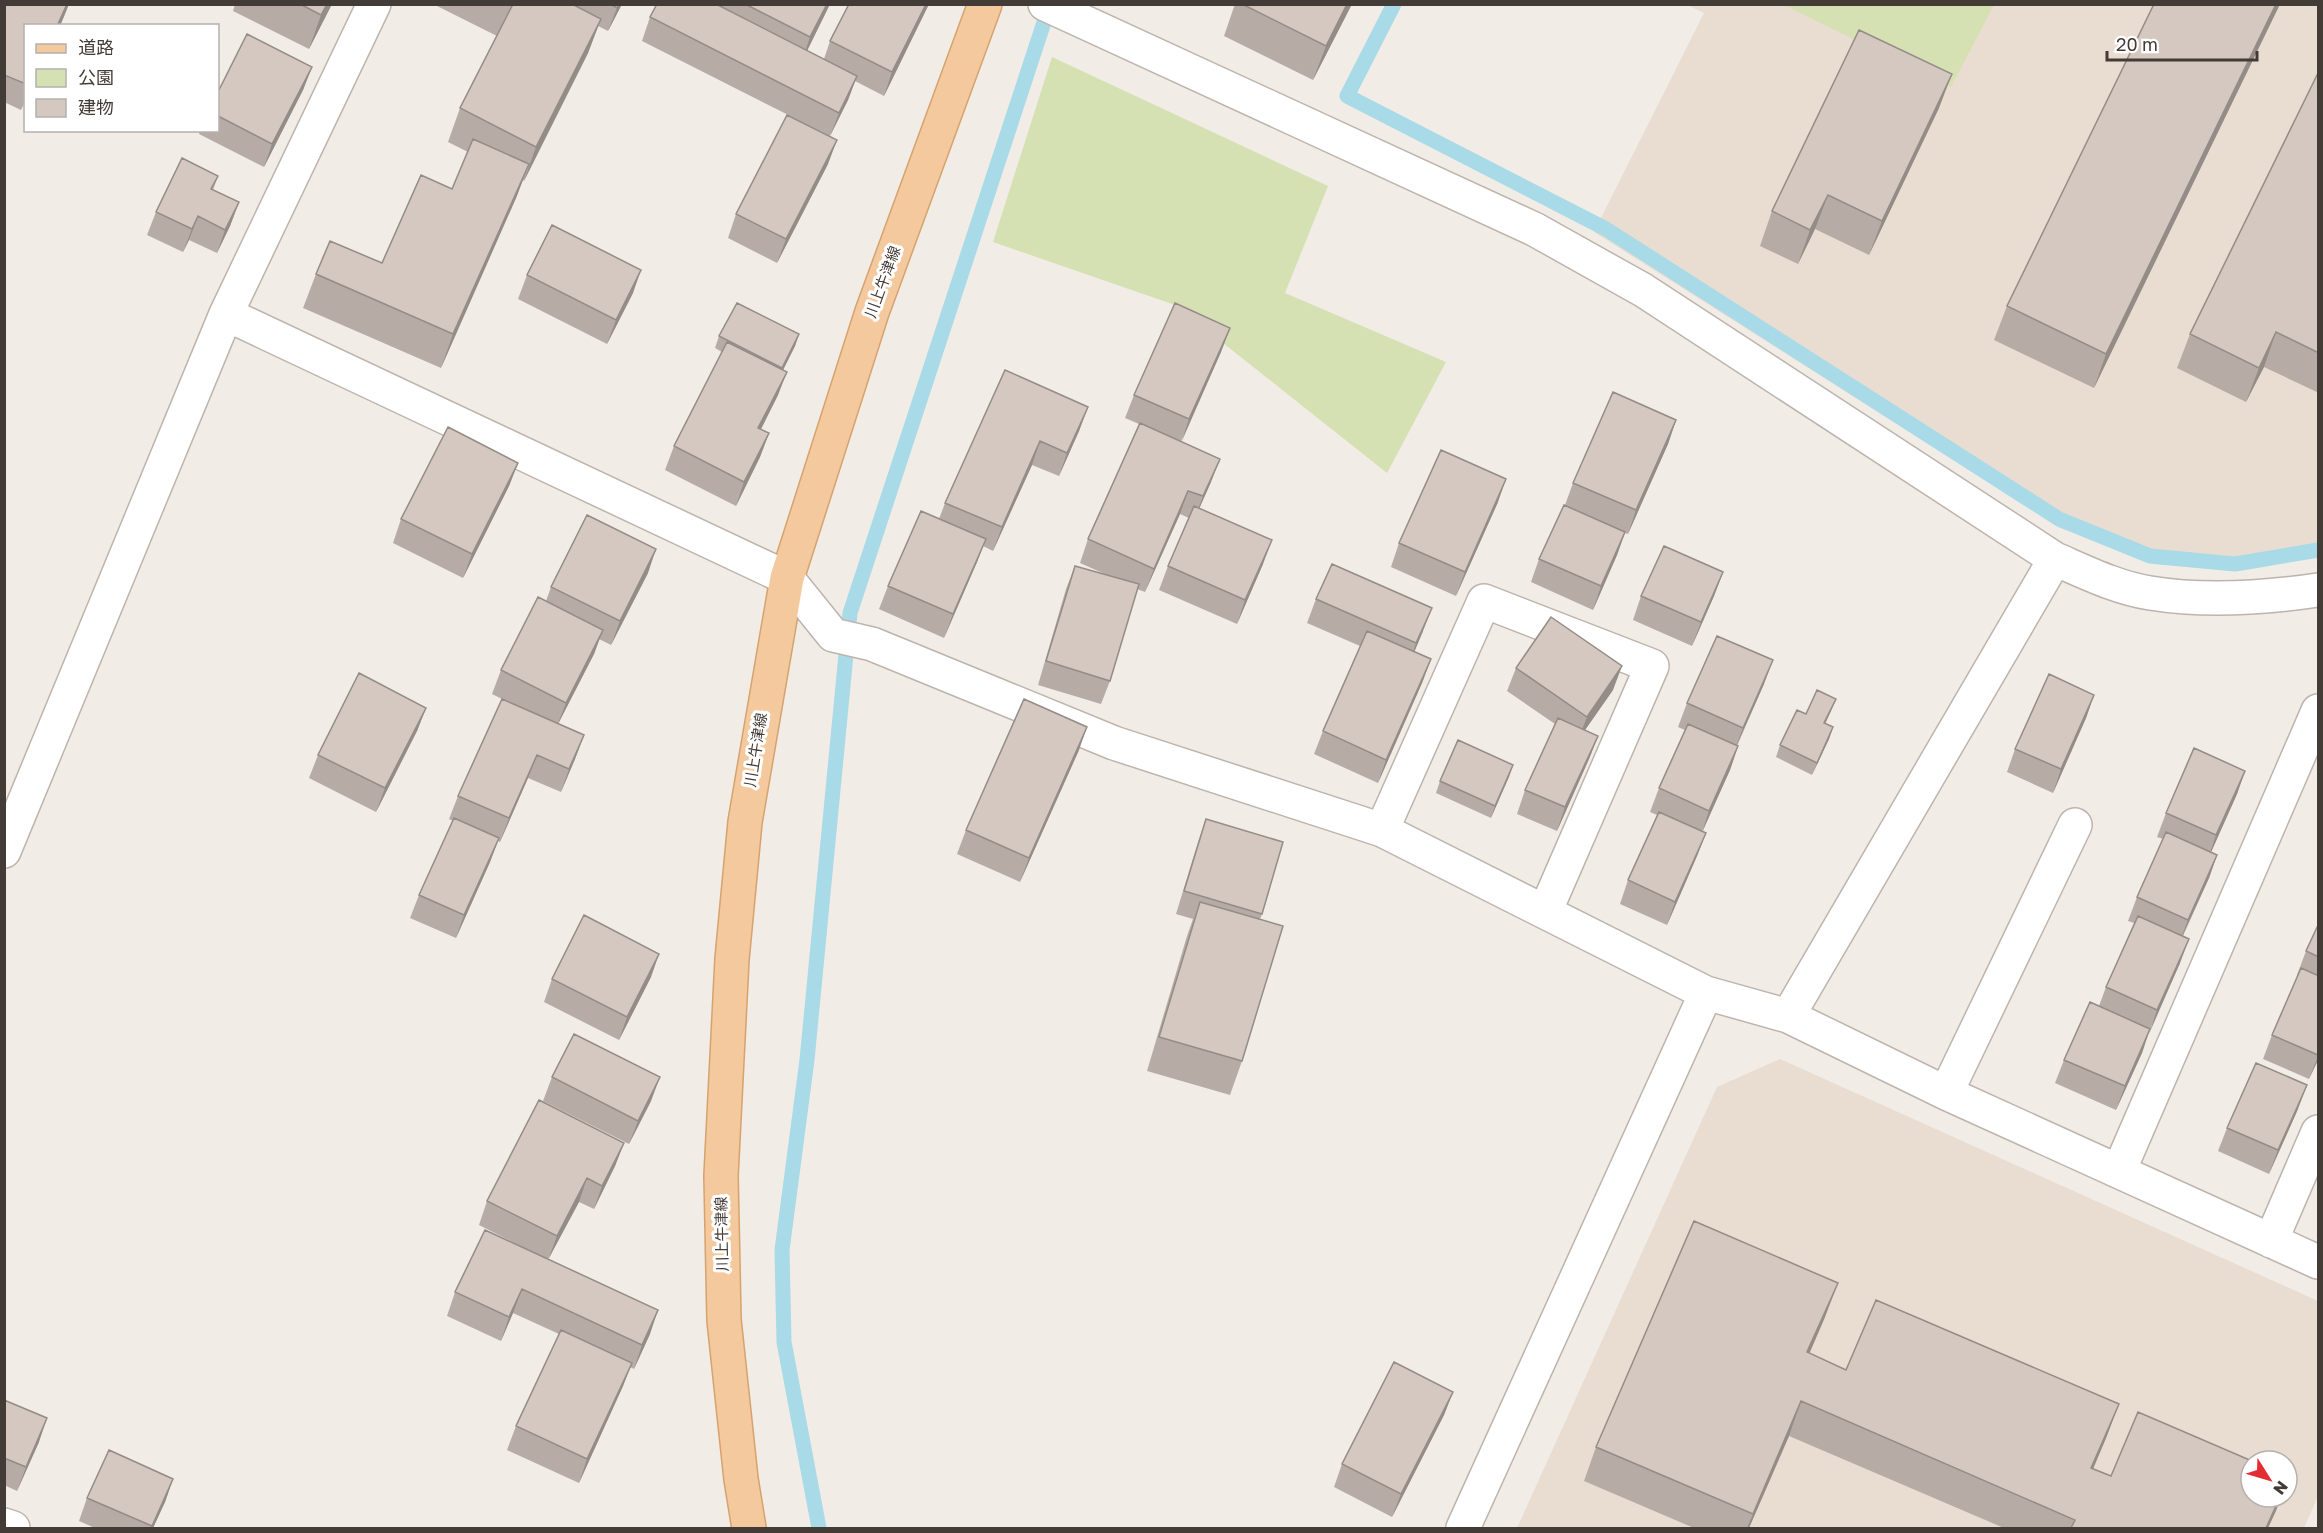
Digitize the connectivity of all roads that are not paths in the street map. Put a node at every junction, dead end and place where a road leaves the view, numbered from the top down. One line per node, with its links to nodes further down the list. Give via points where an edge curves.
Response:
1 (374, 4): 4 (street)
2 (985, 4): 6 (main road, 川上牛津線, via 872,312)
3 (1059, 11): 5 (street, via 1534,229 1643,290)
4 (226, 314): 6 (street); 11 (street)
5 (2055, 559): 7 (street, via 2149,593 2235,598); 14 (street)
6 (787, 578): 10 (street, via 833,635 872,644 1114,743); 22 (main road, 川上牛津線, via 745,822 732,958 721,1176 724,1320)
7 (2319, 590)
8 (2319, 711): 17 (street)
9 (2075, 825): 15 (street)
10 (1382, 831): 12 (street); 12 (street, via 1484,602 1652,666)
11 (4, 851)
12 (1545, 912): 13 (street)
13 (1706, 993): 14 (street); 23 (street)
14 (1788, 1016): 15 (street)
15 (1946, 1093): 17 (street)
16 (2319, 1132): 18 (street)
17 (2119, 1171): 18 (street)
18 (2271, 1241): 19 (street)
19 (2319, 1262)
20 (4, 1525): 21 (street)
21 (12, 1528)
22 (749, 1528)
23 (1463, 1528)

